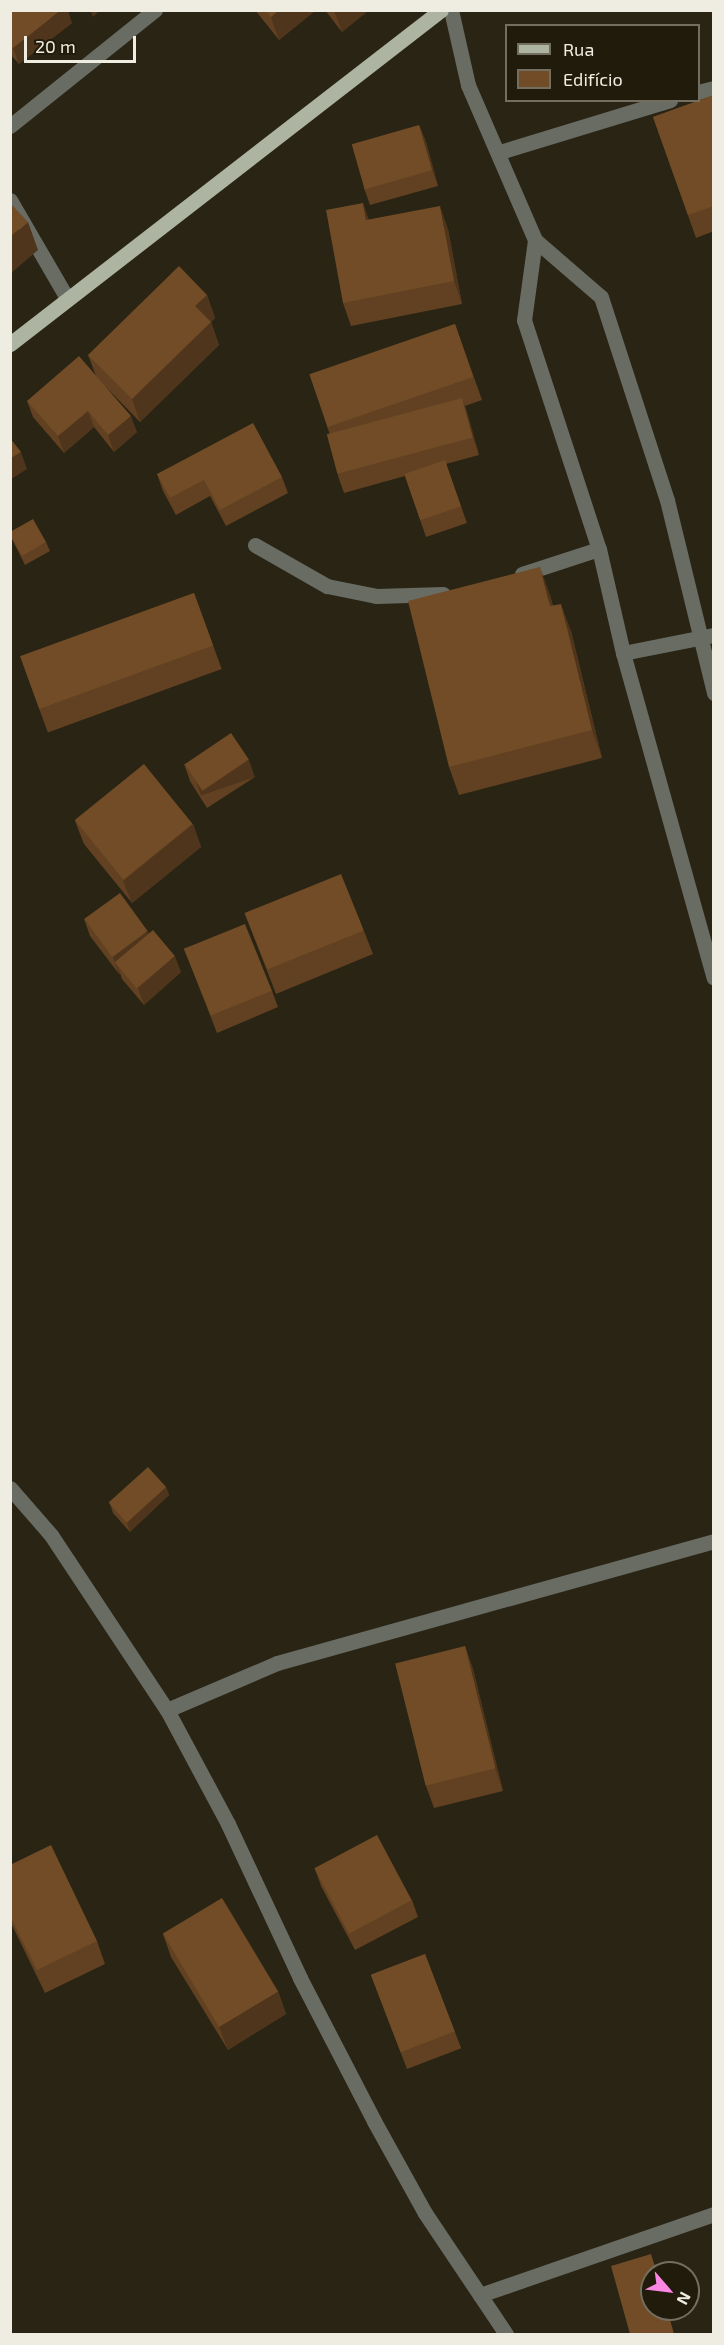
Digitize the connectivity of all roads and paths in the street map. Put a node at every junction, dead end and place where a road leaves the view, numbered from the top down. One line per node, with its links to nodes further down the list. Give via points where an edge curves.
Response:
1 (154, 10): 5 (street)
2 (441, 10): 9 (main road)
3 (451, 10): 6 (street, via 468,85)
4 (663, 102): 6 (street)
5 (10, 126)
6 (500, 152): 8 (street)
7 (10, 200): 9 (street)
8 (535, 240): 12 (street, via 524,320); 15 (street, via 601,297)
9 (68, 298): 10 (main road)
10 (10, 344)
11 (255, 545): 14 (street, via 327,586 354,593 431,596)
12 (599, 549): 13 (street); 16 (street)
13 (502, 580)
14 (461, 590)
15 (706, 636): 16 (street); 17 (street)
16 (623, 653): 18 (street)
17 (714, 693)
18 (714, 978)
19 (10, 1488): 21 (street, via 51,1534)
20 (714, 1541): 21 (street, via 277,1663)
21 (167, 1710): 23 (street, via 228,1824 300,1978 374,2121 425,2213)
22 (714, 2214): 23 (street)
23 (480, 2295): 24 (street)
24 (506, 2334)

